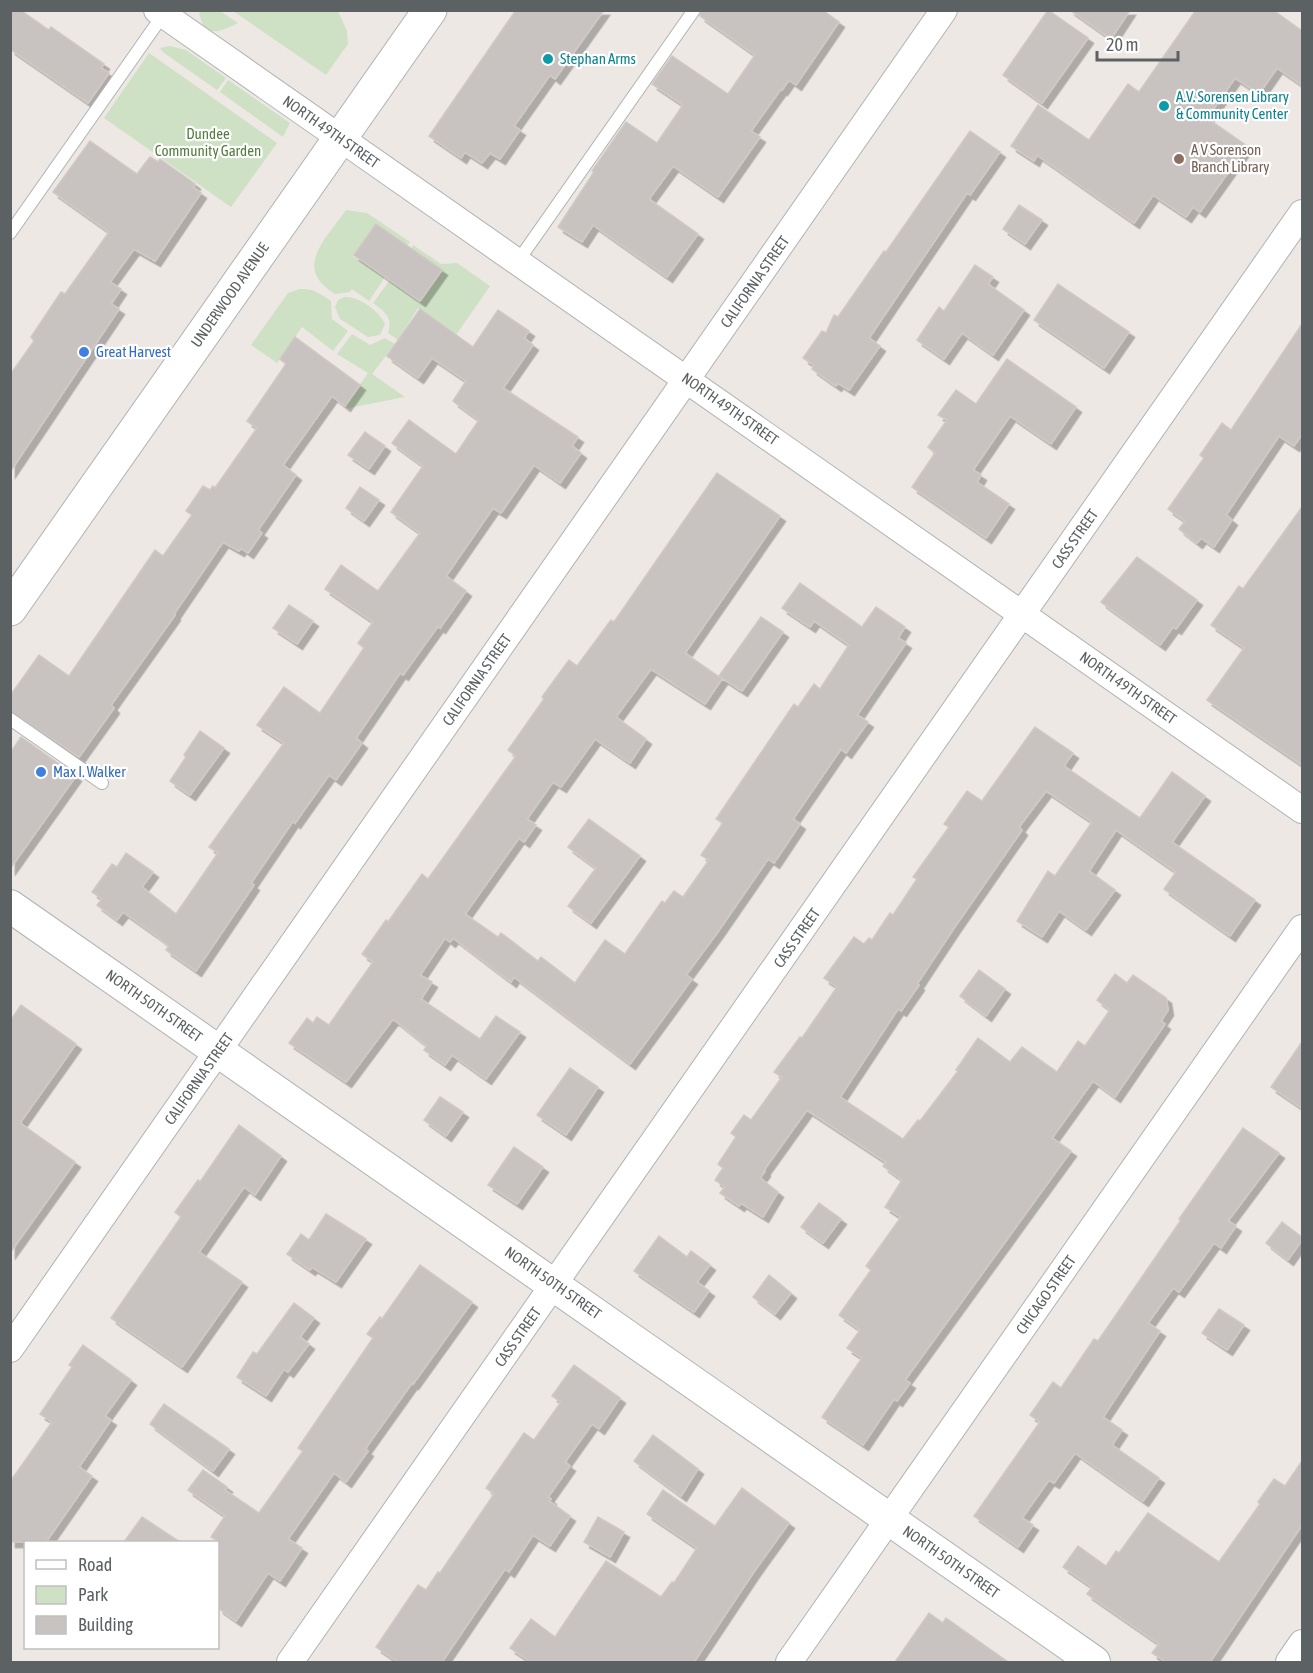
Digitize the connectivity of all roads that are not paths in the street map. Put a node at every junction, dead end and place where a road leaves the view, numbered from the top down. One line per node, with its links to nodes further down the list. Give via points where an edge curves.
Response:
1 (430, 10): 5 (main road, UNDERWOOD AVENUE)
2 (694, 10): 8 (lane)
3 (944, 10): 9 (street, CALIFORNIA STREET)
4 (169, 14): 5 (street, NORTH 49TH STREET); 7 (lane)
5 (340, 138): 8 (street, NORTH 49TH STREET); 10 (main road, UNDERWOOD AVENUE)
6 (1302, 213): 11 (street, CASS STREET)
7 (10, 233)
8 (518, 261): 9 (street, NORTH 49TH STREET)
9 (687, 379): 11 (street, NORTH 49TH STREET); 17 (street, CALIFORNIA STREET)
10 (10, 609)
11 (1023, 614): 14 (street, NORTH 49TH STREET); 18 (street, CASS STREET)
12 (10, 719): 13 (lane)
13 (102, 783)
14 (1302, 810)
15 (10, 906): 17 (street, NORTH 50TH STREET)
16 (1302, 928): 20 (street, CHICAGO STREET)
17 (218, 1051): 18 (street, NORTH 50TH STREET); 19 (street, CALIFORNIA STREET)
18 (555, 1285): 20 (street, NORTH 50TH STREET); 22 (street, CASS STREET)
19 (10, 1350)
20 (889, 1519): 23 (street, CHICAGO STREET); 24 (street, NORTH 50TH STREET)
21 (1302, 1643): 25 (street)
22 (290, 1662)
23 (789, 1662)
24 (1094, 1662)
25 (1289, 1662)

